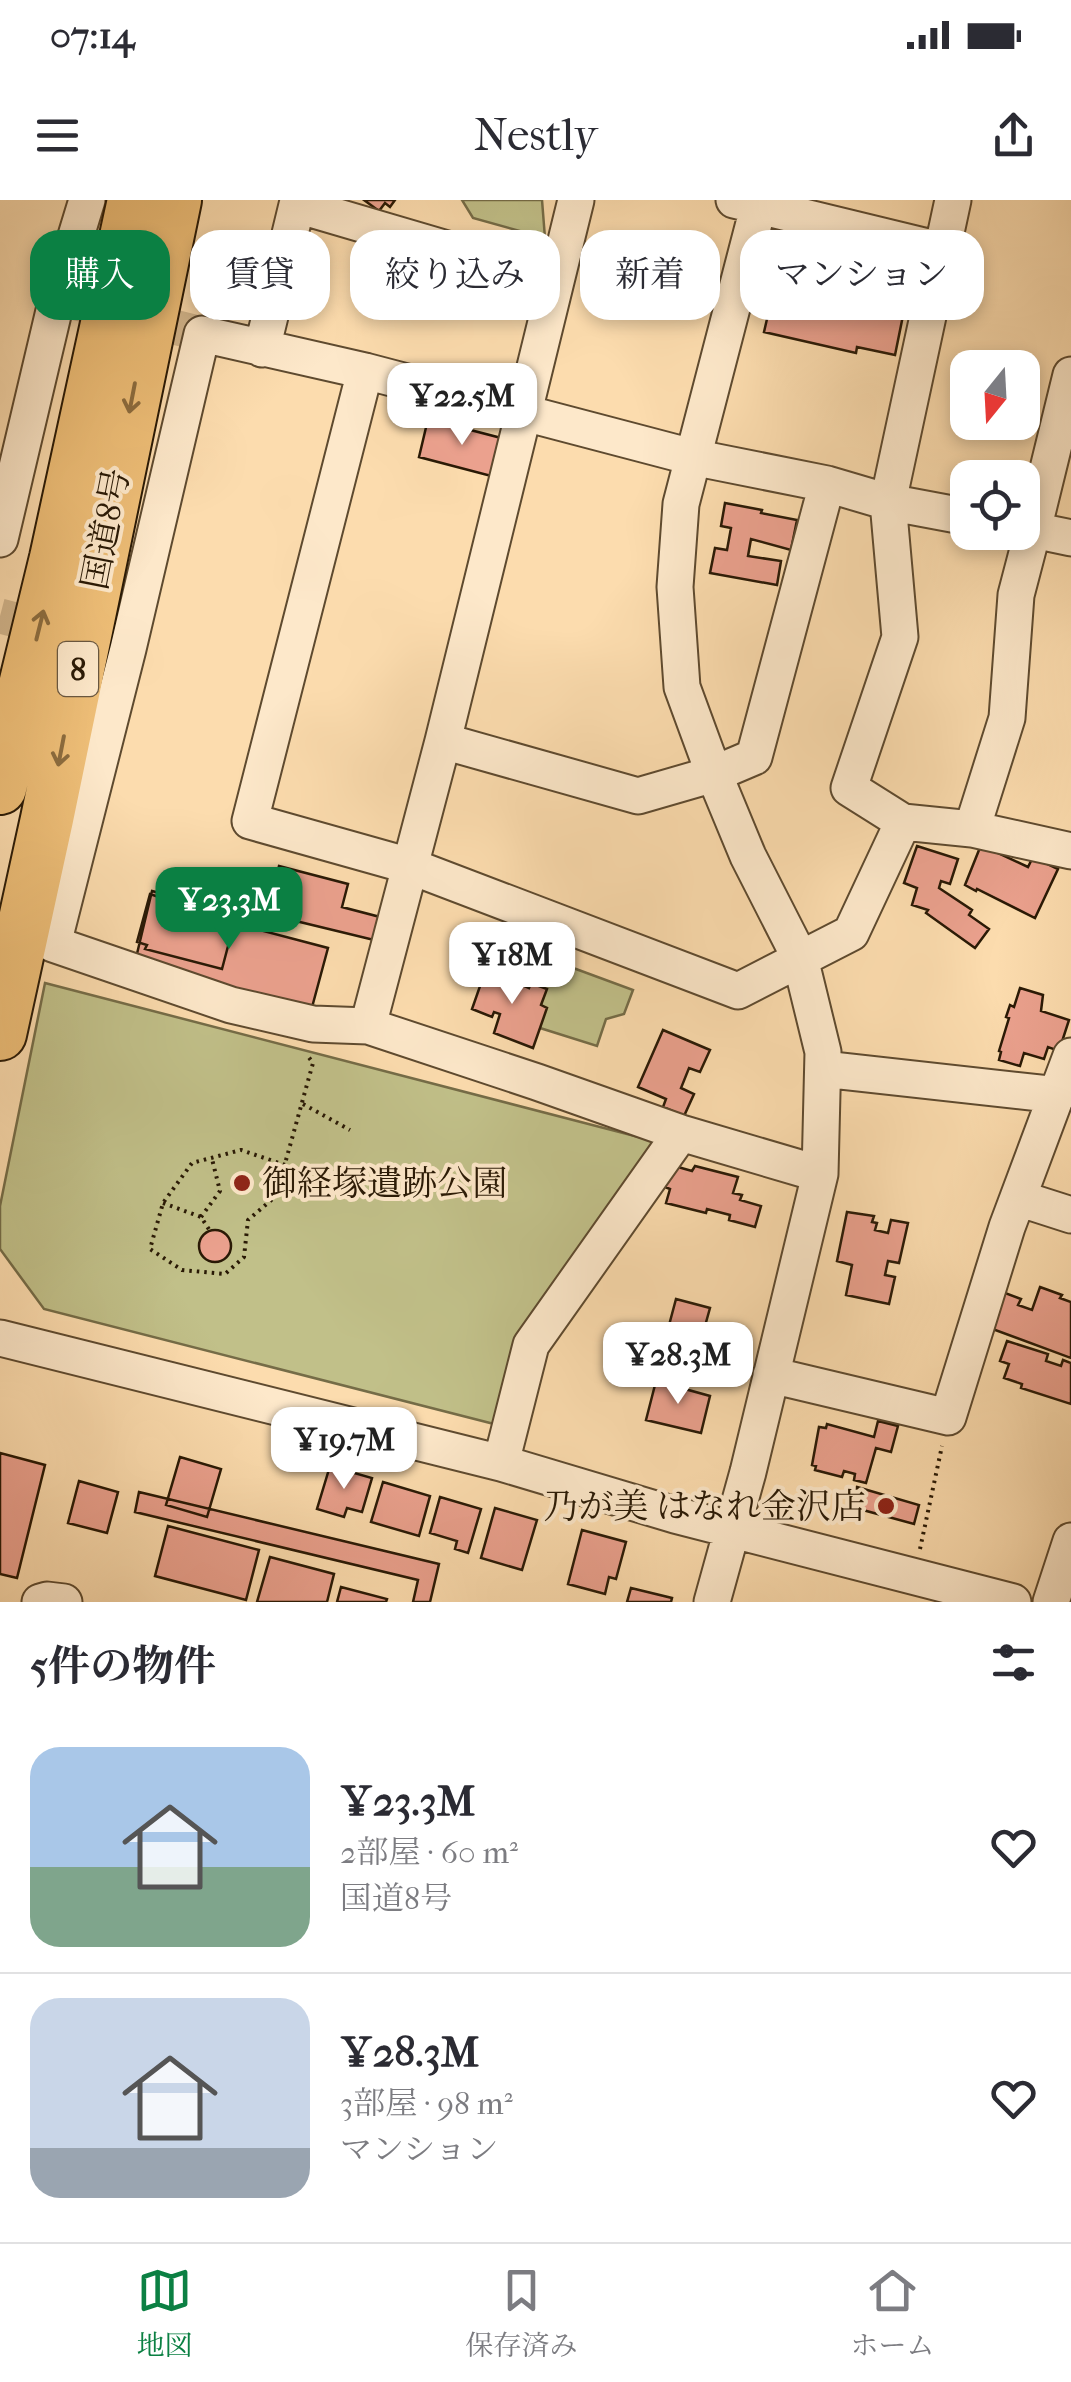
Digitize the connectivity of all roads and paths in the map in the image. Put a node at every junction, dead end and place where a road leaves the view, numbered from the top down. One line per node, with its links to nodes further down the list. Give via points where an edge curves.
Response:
1 (87, 200): 28 (street)
2 (134, 200): 7 (highway, 国道8号 / 8)
3 (174, 200): 8 (highway, 国道8号 / 8)
4 (576, 200): 12 (street)
5 (952, 200): 11 (street)
6 (751, 202): 10 (street); 21 (street)
7 (134, 230)
8 (161, 230)
9 (381, 230): 17 (street, via 297,205)
10 (861, 230)
11 (945, 230)
12 (560, 266)
13 (126, 320): 32 (highway, 国道8号 / 8, one-way to 13, via 56,558)
14 (129, 320): 39 (highway, 国道8号 / 8, one-way to 39, via 51,800)
15 (546, 320): 20 (street)
16 (926, 320): 24 (street)
17 (262, 349): 18 (street); 38 (street, via 202,334 53,944 231,1005 313,1024)
18 (365, 371): 20 (street); 36 (street, via 250,821)
19 (1071, 375): 23 (street)
20 (523, 413): 21 (street); 30 (street)
21 (692, 457): 22 (street); 31 (street, via 680,504 675,588 682,686)
22 (828, 484): 24 (street); 31 (street, via 754,757)
23 (1040, 486)
24 (888, 502): 25 (street); 33 (street, via 900,637 849,788)
25 (950, 514)
26 (1040, 532): 27 (street)
27 (1071, 538)
28 (0, 539)
29 (1024, 550): 34 (street, via 1006,718)
30 (443, 741): 31 (street, via 638,796); 36 (street)
31 (714, 774): 37 (street)
32 (0, 788)
33 (903, 822): 34 (street); 37 (street, via 851,933)
34 (972, 829): 35 (street)
35 (1071, 851)
36 (410, 866): 37 (street, via 738,991); 38 (street)
37 (800, 958): 42 (street)
38 (368, 1026): 46 (street)
39 (0, 1034)
40 (304, 1050): 44 (path, via 313,1063)
41 (1071, 1056): 43 (street)
42 (823, 1070): 43 (street); 49 (street)
43 (1058, 1095): 50 (street)
44 (303, 1104): 45 (path); 48 (path)
45 (350, 1130)
46 (681, 1133): 49 (street); 58 (street, via 531,1345)
47 (212, 1158): 48 (path, via 240,1150); 51 (path, via 192,1163); 53 (path, via 220,1191)
48 (285, 1165): 51 (path, via 276,1196 248,1220 244,1257 225,1274 182,1270 150,1250)
49 (820, 1174): 56 (street)
50 (1018, 1198): 52 (street); 57 (street)
51 (164, 1204): 53 (path)
52 (1071, 1215)
53 (202, 1217): 54 (path)
54 (210, 1231)
55 (0, 1338): 58 (street)
56 (771, 1375): 57 (street); 59 (street)
57 (948, 1417): 61 (path)
58 (501, 1463): 59 (street)
59 (732, 1530): 61 (street); 64 (street)
60 (1071, 1540): 66 (street)
61 (914, 1576): 65 (street)
62 (40, 1602): 63 (street)
63 (64, 1602)
64 (712, 1602)
65 (1013, 1602)
66 (1052, 1602)

